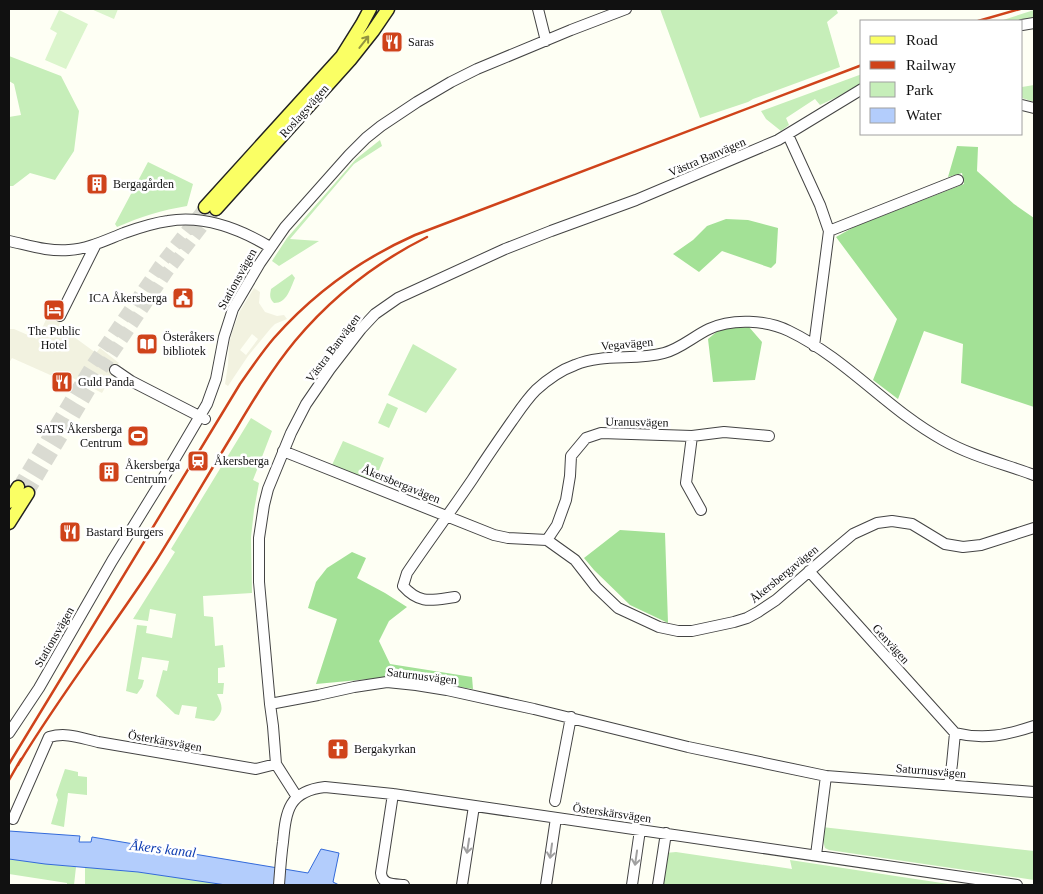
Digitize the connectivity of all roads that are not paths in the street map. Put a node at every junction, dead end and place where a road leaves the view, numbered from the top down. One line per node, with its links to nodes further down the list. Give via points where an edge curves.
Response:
1 (370, 9): 2 (main road, Roslagsvägen, one-way to 2, via 342,56 210,208 350,60)
2 (388, 9)
3 (538, 9): 5 (street)
4 (626, 9): 5 (street, Stationsvägen)
5 (546, 41): 12 (street, Stationsvägen, via 466,74 381,126 349,155)
6 (860, 89): 7 (street, Västra Banvägen)
7 (788, 135): 9 (street); 19 (street, Västra Banvägen, via 636,200 491,255 398,298 375,314 330,369 306,404)
8 (958, 180): 9 (street)
9 (829, 231): 14 (street)
10 (9, 240): 11 (street, via 56,250)
11 (96, 244): 12 (street, via 148,225 178,220 219,224); 13 (street)
12 (270, 247): 16 (street, Stationsvägen, via 227,324)
13 (60, 316)
14 (814, 346): 20 (street, Vegavägen, via 942,440); 23 (street, Vegavägen, via 788,330 769,324 735,322 710,328 665,353 589,360 574,365 552,377 536,391)
15 (115, 370): 16 (street)
16 (203, 418): 32 (street, Stationsvägen)
17 (692, 436): 18 (street, Uranusvägen, via 724,432); 22 (street, via 686,483); 26 (street, Uranusvägen, via 601,433 586,438 570,456 566,500 557,526)
18 (769, 436)
19 (283, 451): 23 (street, Åkersbergavägen); 29 (street, Västra Banvägen, via 268,489 259,538 259,582)
20 (1034, 475)
21 (9, 502): 24 (main road, via 23,490)
22 (701, 510)
23 (446, 516): 26 (street, Åkersbergavägen, via 494,535); 28 (street, Vegavägen, via 407,573 403,586 424,600)
24 (9, 523)
25 (1034, 528): 27 (street, Åkersbergavägen, via 981,545 963,547 944,544 912,524 877,523 854,534)
26 (547, 540): 27 (street, Åkersbergavägen, via 575,560 618,608 678,631 692,631 747,618 776,600)
27 (809, 571): 33 (street, Genvägen)
28 (455, 596)
29 (270, 704): 30 (street, Saturnusvägen, via 387,682 447,690); 34 (street, Västra Banvägen)
30 (571, 717): 35 (street, Saturnusvägen, via 688,747); 40 (street)
31 (1034, 726): 33 (street, via 988,737)
32 (9, 733)
33 (955, 733): 36 (street)
34 (276, 764): 39 (street, Västra Banvägen); 42 (street, Österkärsvägen, via 256,769 59,734 49,737)
35 (826, 776): 36 (street, Saturnusvägen); 46 (street)
36 (948, 785): 37 (street, Saturnusvägen)
37 (1034, 792)
38 (393, 794): 39 (street, Österskärsvägen, via 325,787); 41 (street, Österskärsvägen); 48 (street, via 381,878 385,882)
39 (297, 797): 47 (street, via 287,811)
40 (555, 801)
41 (474, 806): 43 (street, Österskärsvägen); 49 (street, one-way to 49)
42 (13, 818)
43 (556, 818): 44 (street, Österskärsvägen); 50 (street, one-way to 50)
44 (640, 830): 45 (street, Österskärsvägen); 51 (street, one-way to 51)
45 (666, 833): 46 (street, Österskärsvägen); 52 (street)
46 (816, 856): 53 (street, Österskärsvägen)
47 (279, 885)
48 (404, 885)
49 (462, 885)
50 (546, 885)
51 (632, 885)
52 (658, 885)
53 (1017, 885)

